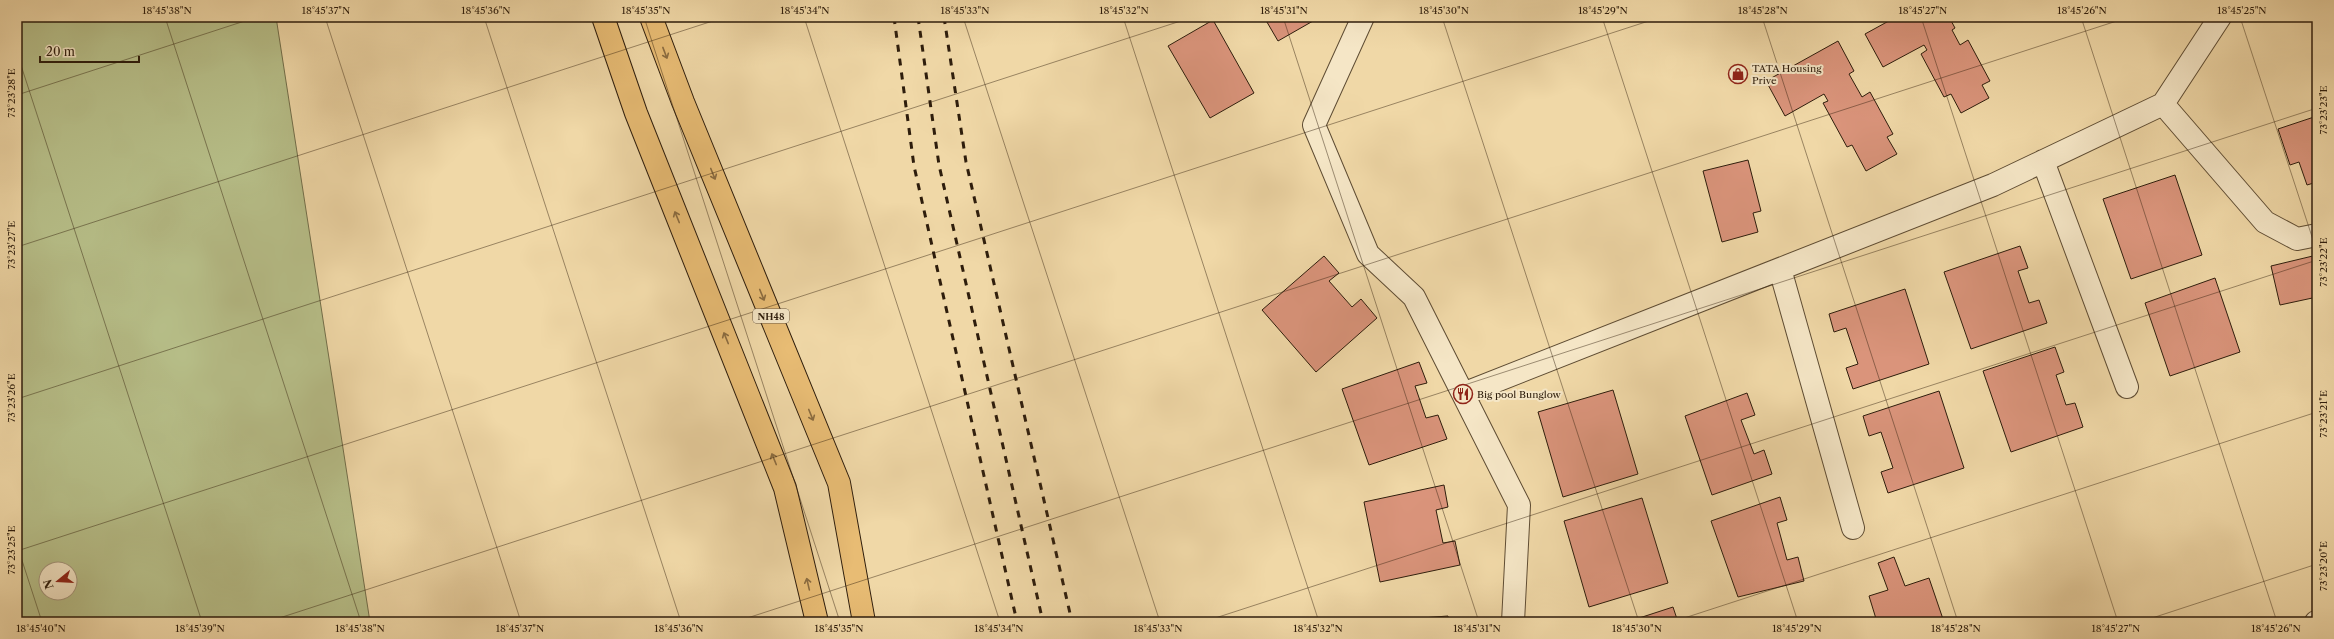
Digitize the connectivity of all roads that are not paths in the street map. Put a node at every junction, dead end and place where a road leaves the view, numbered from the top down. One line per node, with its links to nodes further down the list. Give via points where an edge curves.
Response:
1 (603, 17): 12 (highway, one-way to 1, via 785,488 636,113)
2 (651, 17): 13 (highway, NH48, one-way to 13, via 683,102 839,483)
3 (1363, 17): 10 (street, via 1314,125 1368,254 1414,297)
4 (2220, 17): 5 (street)
5 (2163, 104): 6 (street); 7 (street, via 2265,222 2297,239)
6 (2043, 161): 8 (street, via 1993,185); 9 (street)
7 (2317, 235)
8 (1780, 269): 10 (street); 11 (street)
9 (2128, 387)
10 (1463, 394): 14 (street, via 1519,505)
11 (1853, 528)
12 (817, 622)
13 (864, 622)
14 (1514, 622)

